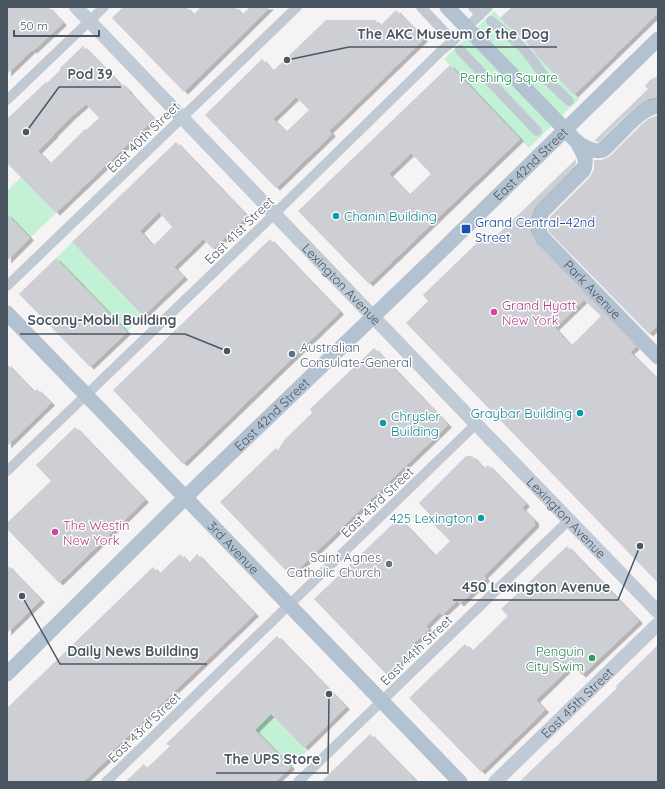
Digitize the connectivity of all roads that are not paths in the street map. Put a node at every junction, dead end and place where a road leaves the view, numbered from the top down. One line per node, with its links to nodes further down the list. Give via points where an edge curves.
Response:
1 (76, 7): 9 (main road, Lexington Avenue)
2 (104, 7): 9 (street)
3 (297, 7): 17 (street, East 40th Street)
4 (421, 7): 12 (street)
5 (447, 7): 19 (main road, Park Avenue, bridge)
6 (473, 7): 8 (street)
7 (488, 7): 8 (street, East 41st Street)
8 (480, 15): 12 (street, East 41st Street)
9 (90, 21): 14 (street); 17 (main road, Lexington Avenue)
10 (491, 21): 15 (street, via 520,45 546,80)
11 (658, 39): 23 (main road, East 42nd Street)
12 (453, 41): 20 (street, East 41st Street)
13 (460, 50): 18 (street)
14 (7, 100)
15 (569, 101)
16 (658, 106): 19 (main road, Park Avenue, via 642,113 603,150 593,151)
17 (182, 117): 20 (main road, Lexington Avenue); 21 (street, East 40th Street)
18 (537, 131)
19 (577, 142): 24 (main road, Park Avenue, bridge, via 585,156 585,167 542,212 540,234)
20 (275, 213): 23 (main road, Lexington Avenue); 25 (street, East 41st Street)
21 (7, 286)
22 (7, 313): 25 (main road, 3rd Avenue)
23 (373, 316): 26 (main road, Lexington Avenue); 28 (main road, East 42nd Street)
24 (658, 357)
25 (87, 395): 27 (street, East 41st Street); 28 (main road, 3rd Avenue)
26 (476, 424): 29 (main road, Lexington Avenue); 30 (street, East 43rd Street)
27 (7, 471)
28 (186, 498): 30 (main road, 3rd Avenue); 33 (main road, East 42nd Street)
29 (570, 520): 31 (main road, Lexington Avenue); 34 (street, East 44th Street)
30 (290, 606): 34 (main road, 3rd Avenue); 35 (street, East 43rd Street)
31 (658, 612)
32 (658, 624): 38 (main road, East 45th Street)
33 (7, 674)
34 (382, 702): 36 (street, East 44th Street); 37 (main road, 3rd Avenue)
35 (106, 782)
36 (298, 782)
37 (460, 782)
38 (495, 782)

